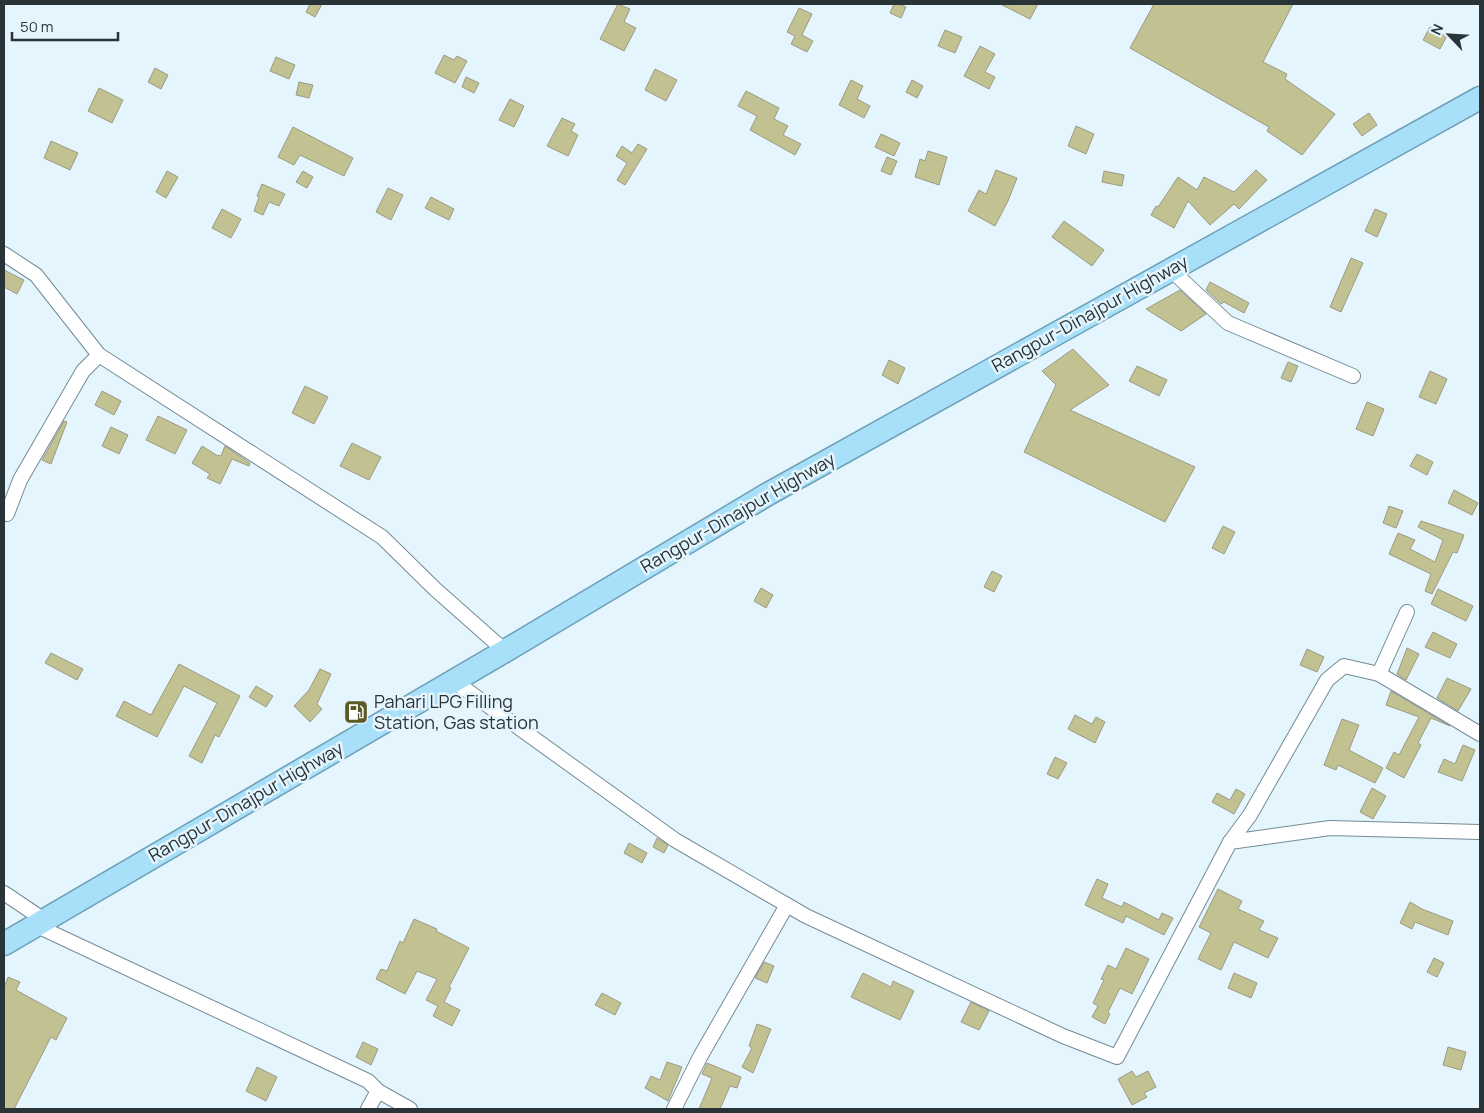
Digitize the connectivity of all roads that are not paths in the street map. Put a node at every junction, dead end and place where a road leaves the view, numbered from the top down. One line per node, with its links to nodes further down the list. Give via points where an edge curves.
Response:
1 (1480, 98): 3 (highway, Rangpur-Dinajpur Highway)
2 (4, 254): 4 (street, via 36,275)
3 (1171, 270): 5 (street, via 1228,323); 8 (highway, Rangpur-Dinajpur Highway, via 768,494)
4 (98, 355): 6 (street, via 83,372 20,480); 8 (street, via 382,537)
5 (1353, 376)
6 (7, 514)
7 (1407, 612): 9 (street)
8 (504, 651): 10 (highway, Rangpur-Dinajpur Highway)
9 (1378, 674): 11 (street); 13 (street, via 1344,666 1327,680 1250,815)
10 (454, 681): 15 (street, via 675,840); 16 (highway, Rangpur-Dinajpur Highway)
11 (1480, 734)
12 (1480, 832): 13 (street, via 1330,828)
13 (1230, 842): 15 (street, via 1117,1057 1063,1036)
14 (4, 893): 16 (street)
15 (787, 905): 21 (street)
16 (40, 923): 17 (highway, Rangpur-Dinajpur Highway); 18 (street, via 368,1081)
17 (4, 944)
18 (378, 1091): 19 (street); 20 (street)
19 (368, 1109)
20 (410, 1109)
21 (674, 1109)

